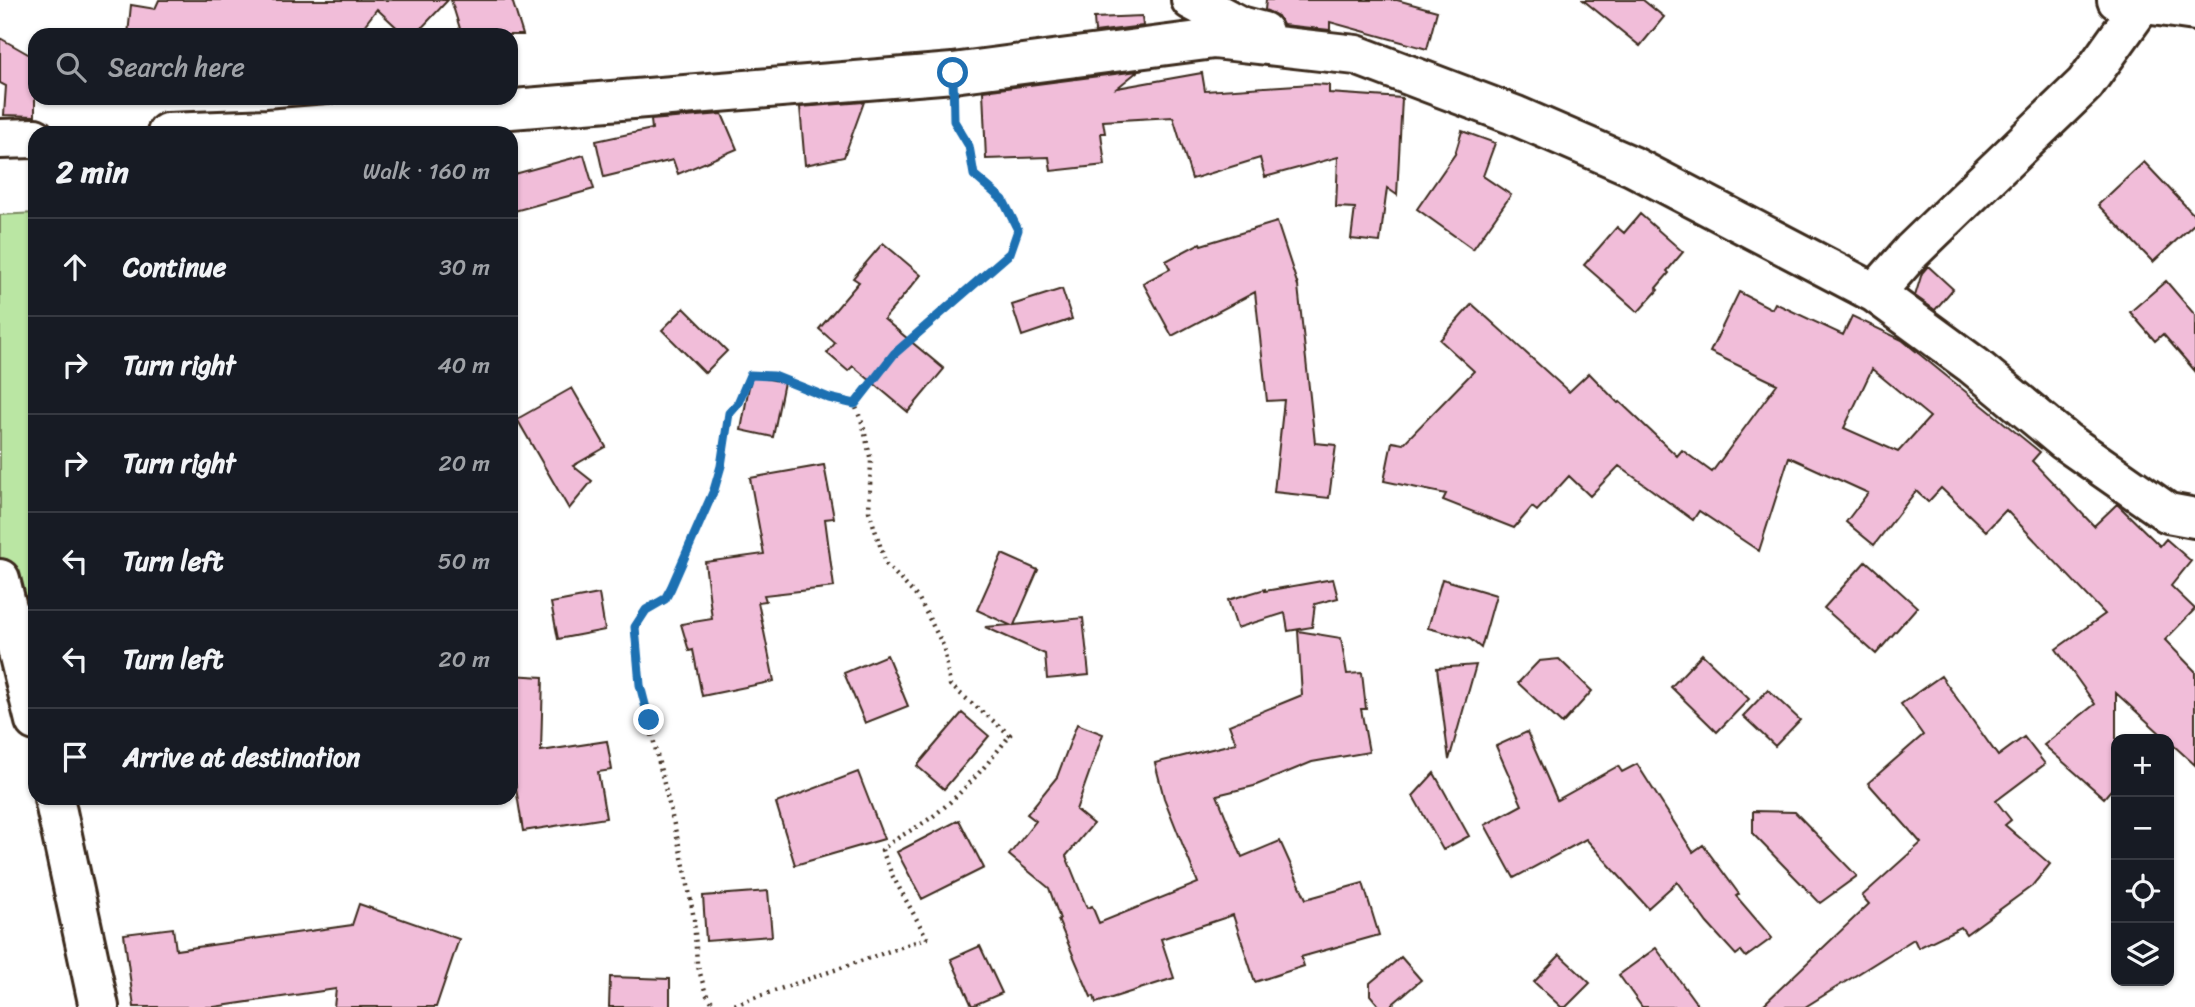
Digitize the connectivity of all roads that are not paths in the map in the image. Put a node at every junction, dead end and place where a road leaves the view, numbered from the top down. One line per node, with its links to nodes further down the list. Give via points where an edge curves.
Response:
1 (1191, 0): 4 (street, via 1241,26)
2 (2128, 2): 3 (street); 8 (street, via 2085,83 1912,251)
3 (2190, 7)
4 (1356, 55): 5 (street, via 1214,39 953,73); 8 (street, via 1632,166)
5 (308, 126)
6 (28, 138): 7 (street)
7 (0, 139)
8 (1875, 293): 9 (street, via 2065,441 2168,513)
9 (2195, 518)
10 (0, 579): 11 (street)
11 (28, 693)
12 (56, 805): 13 (street)
13 (99, 1007)

